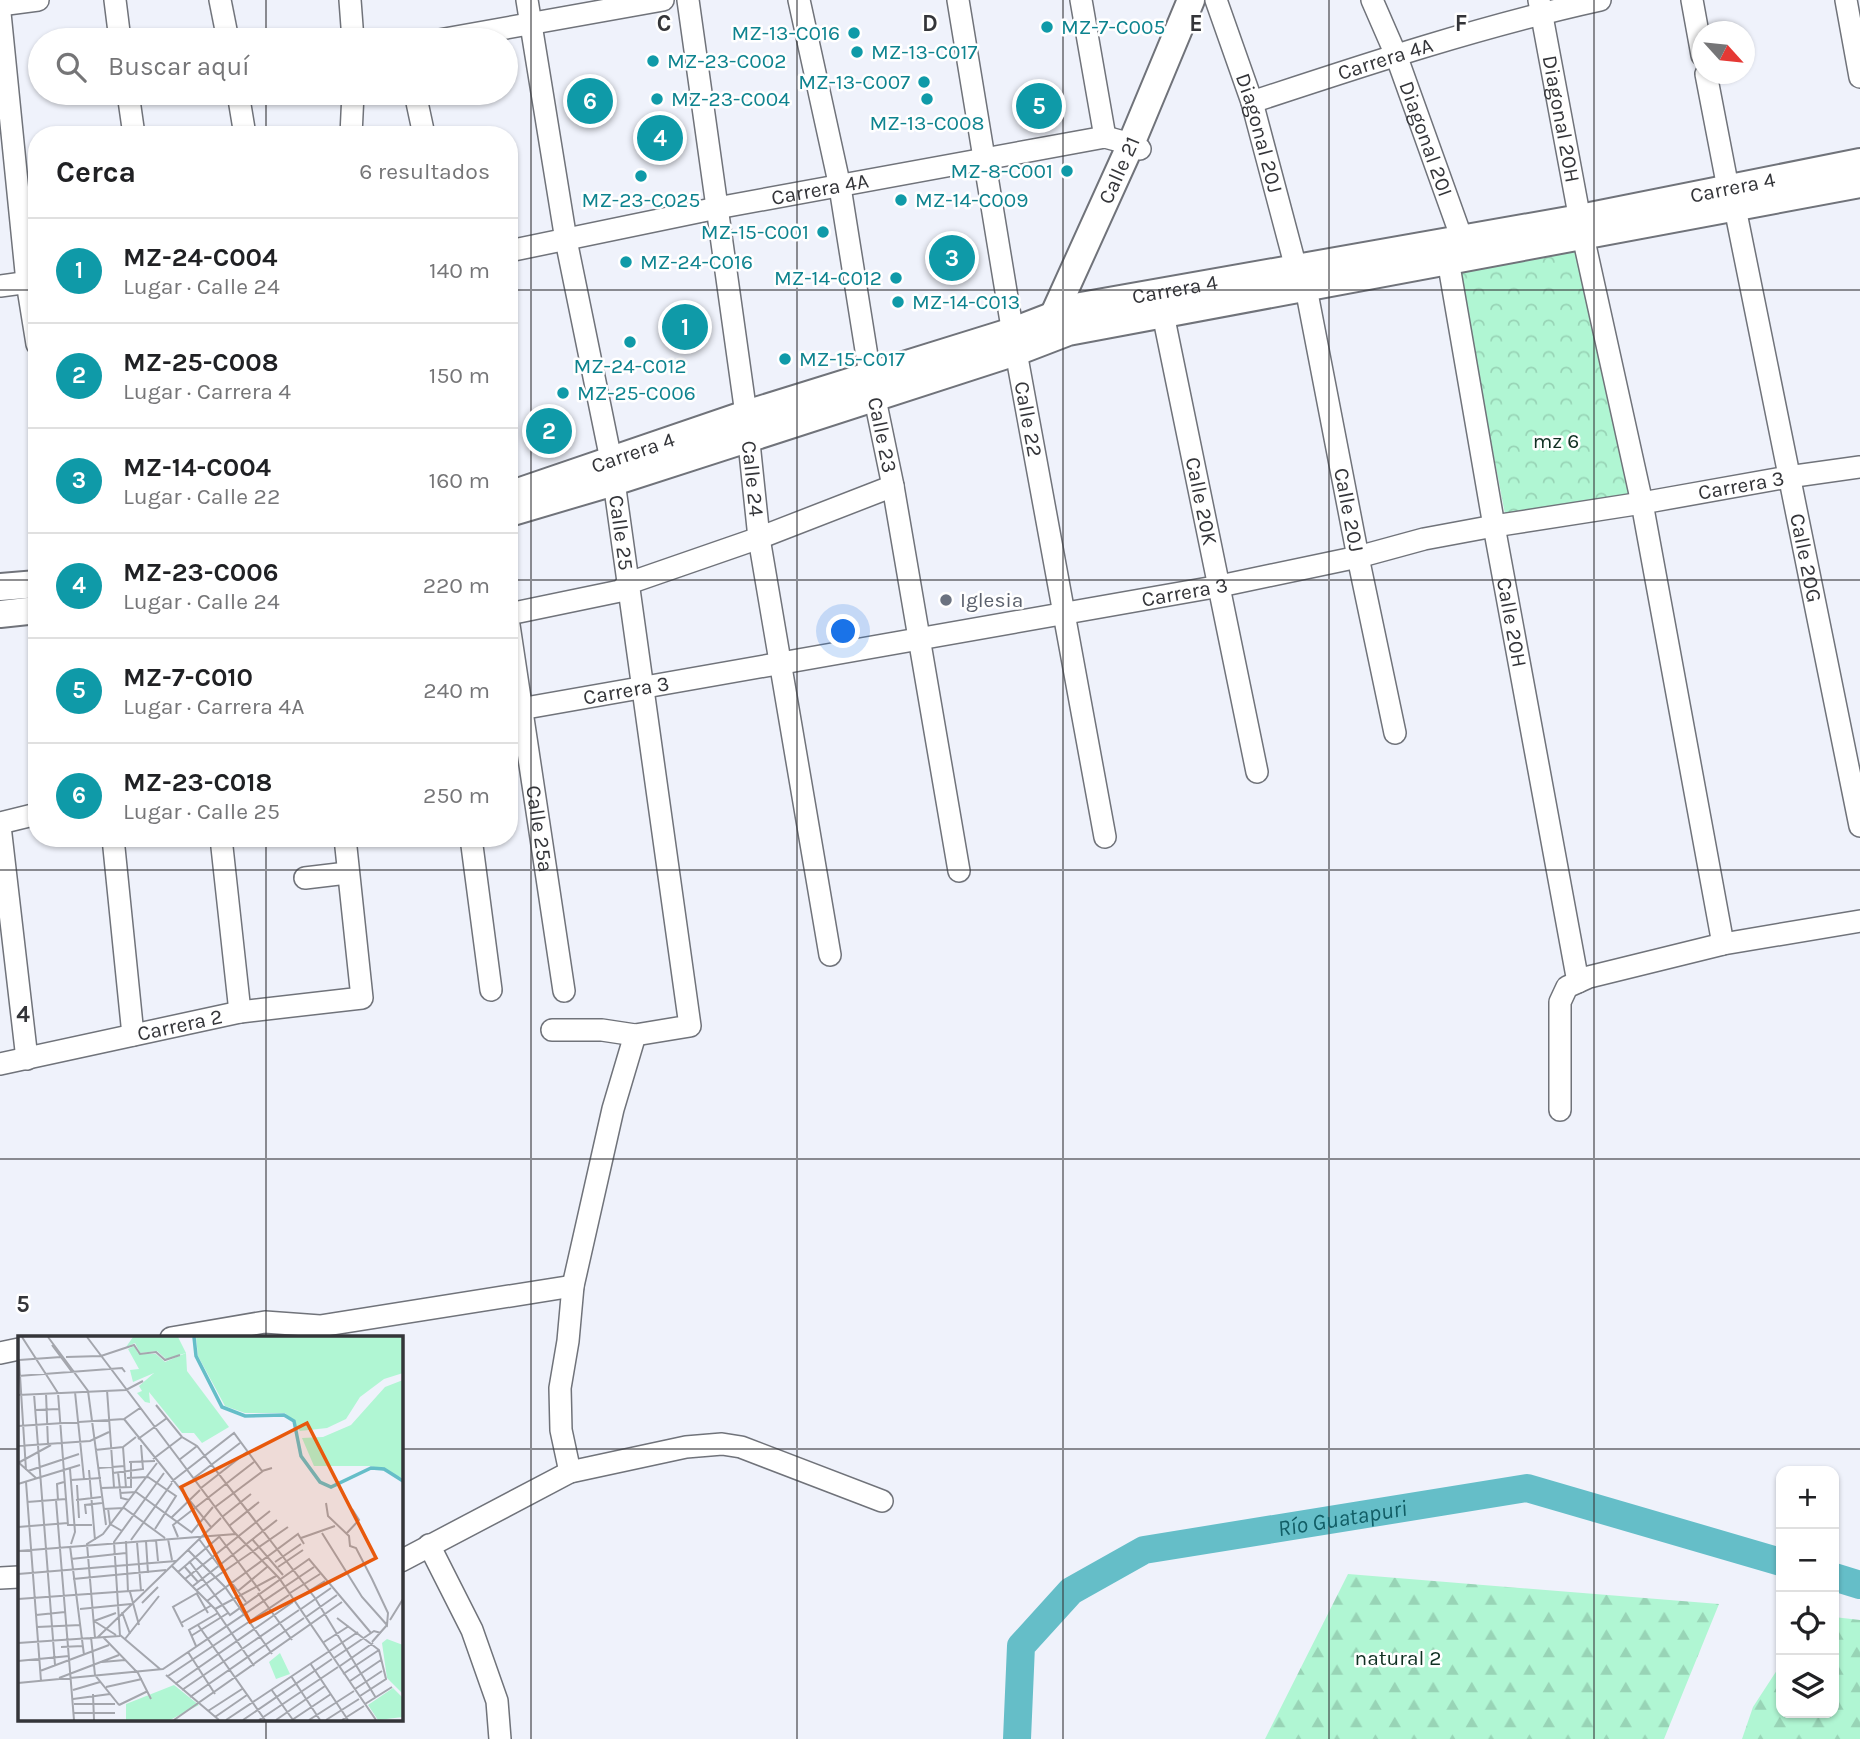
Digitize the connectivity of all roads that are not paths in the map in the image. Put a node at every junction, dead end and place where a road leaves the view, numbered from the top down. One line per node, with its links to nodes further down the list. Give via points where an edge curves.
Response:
1 (38, 0): 18 (street)
2 (115, 0): 23 (street)
3 (220, 0): 24 (street)
4 (350, 0): 25 (street)
5 (527, 0): 22 (street, Calle 25)
6 (663, 0): 22 (street)
7 (688, 0): 46 (street, Calle 24)
8 (799, 0): 44 (street, Calle 23)
9 (958, 0): 41 (street, Calle 22)
10 (1081, 0): 39 (street)
11 (1191, 0): 40 (main road, Calle 21)
12 (1204, 0): 40 (main road, Calle 21)
13 (1216, 0): 30 (street, Diagonal 20J)
14 (1372, 0): 27 (street, Diagonal 20I)
15 (1600, 0): 19 (street, Carrera 4A)
16 (1692, 0): 21 (street)
17 (1846, 0): 28 (street)
18 (0, 5)
19 (1540, 6): 27 (street, Carrera 4A); 47 (street, Diagonal 20H)
20 (0, 13): 49 (street)
21 (1696, 21)
22 (531, 24): 26 (street); 48 (street, Calle 25)
23 (118, 28)
24 (226, 28)
25 (352, 28)
26 (508, 28)
27 (1396, 55): 30 (street, Carrera 4A); 51 (street, Diagonal 20I)
28 (1860, 77)
29 (1708, 84): 45 (street, Calle 20G)
30 (1252, 102): 52 (street, Diagonal 20J)
31 (130, 105): 35 (street)
32 (240, 105): 36 (street)
33 (352, 105): 37 (street)
34 (418, 105): 38 (street)
35 (133, 126)
36 (244, 126)
37 (351, 126)
38 (422, 126)
39 (1105, 137): 40 (street, Carrera 4A); 41 (street, Carrera 4A)
40 (1136, 146): 56 (main road, Calle 21)
41 (985, 159): 44 (street, Carrera 4A); 57 (street, Calle 22)
42 (1860, 162): 45 (main road, Carrera 4)
43 (1860, 184): 45 (main road, Carrera 4)
44 (840, 187): 46 (street, Carrera 4A); 58 (street, Calle 23)
45 (1732, 198): 47 (main road, Carrera 4); 62 (street, Calle 20G)
46 (718, 208): 48 (street, Carrera 4A); 59 (street, Calle 24)
47 (1582, 227): 51 (main road, Carrera 4); 65 (street)
48 (566, 240): 50 (street, Carrera 4A); 61 (street, Calle 25)
49 (28, 248)
50 (518, 249)
51 (1455, 249): 52 (main road, Carrera 4); 67 (street, Calle 20H)
52 (1301, 278): 55 (main road, Carrera 4); 56 (main road, Carrera 4); 69 (street, Calle 20J)
53 (28, 282): 54 (street)
54 (0, 286)
55 (1163, 314): 56 (main road, Carrera 4); 72 (street, Calle 20K)
56 (1060, 324): 57 (main road, Carrera 4)
57 (1014, 342): 58 (main road, Carrera 4); 77 (street, Calle 22)
58 (873, 385): 59 (main road, Carrera 4); 63 (street, Calle 23)
59 (747, 426): 61 (main road, Carrera 4); 68 (street, Calle 24)
60 (1860, 467): 62 (street, Carrera 3)
61 (612, 471): 64 (main road, Carrera 4); 66 (main road, Carrera 4); 70 (street, Calle 25)
62 (1788, 477): 65 (street, Carrera 3); 87 (street, Calle 20G)
63 (893, 486): 68 (street); 78 (street, Calle 23)
64 (518, 492)
65 (1642, 503): 67 (street, Carrera 3); 97 (street)
66 (518, 509)
67 (1494, 526): 69 (street, Carrera 3); 99 (street, Calle 20H)
68 (759, 538): 70 (street); 79 (street, Calle 24)
69 (1357, 557): 72 (street, Carrera 3); 83 (street, Calle 20J)
70 (629, 583): 75 (street, via 620,591); 80 (street, Calle 25)
71 (28, 585): 73 (main road)
72 (1220, 586): 77 (street, Carrera 3); 84 (street, Calle 20K)
73 (0, 587)
74 (28, 611): 76 (main road)
75 (518, 612)
76 (0, 614)
77 (1064, 615): 78 (street, Carrera 3); 88 (street, Calle 22)
78 (919, 639): 79 (street, Carrera 3); 93 (street, Calle 23)
79 (779, 665): 80 (street, Carrera 3); 98 (street, Calle 24)
80 (641, 688): 81 (street, Carrera 3); 105 (street, Calle 25, via 690,1026)
81 (518, 709)
82 (518, 727): 101 (street, Calle 25a)
83 (1395, 733)
84 (1257, 772)
85 (28, 816): 86 (street)
86 (0, 824): 106 (street)
87 (1860, 826)
88 (1105, 837)
89 (114, 847): 104 (street)
90 (222, 847): 102 (street)
91 (346, 847): 94 (street)
92 (472, 847): 100 (street)
93 (959, 871)
94 (348, 873): 95 (street); 102 (street, Carrera 2, via 362,998)
95 (305, 878)
96 (1860, 921): 97 (street)
97 (1723, 944): 99 (street)
98 (830, 955)
99 (1578, 982): 108 (street, via 1567,987 1560,1002)
100 (491, 990)
101 (564, 991)
102 (240, 1012): 104 (street, Carrera 2)
103 (552, 1030): 105 (street)
104 (133, 1035): 106 (street, Carrera 2)
105 (635, 1035): 109 (street)
106 (27, 1059): 107 (street, Carrera 2)
107 (0, 1064)
108 (1560, 1110)
109 (573, 1286): 110 (street, via 320,1326 265,1322); 113 (street, via 561,1388)
110 (183, 1336)
111 (18, 1349): 112 (street)
112 (0, 1353)
113 (570, 1472): 114 (street, via 686,1447 722,1444 741,1447); 115 (street)
114 (882, 1502)
115 (429, 1545): 116 (street); 119 (street, via 472,1630 497,1701)
116 (402, 1560)
117 (18, 1577): 118 (street)
118 (0, 1578)
119 (500, 1739)

